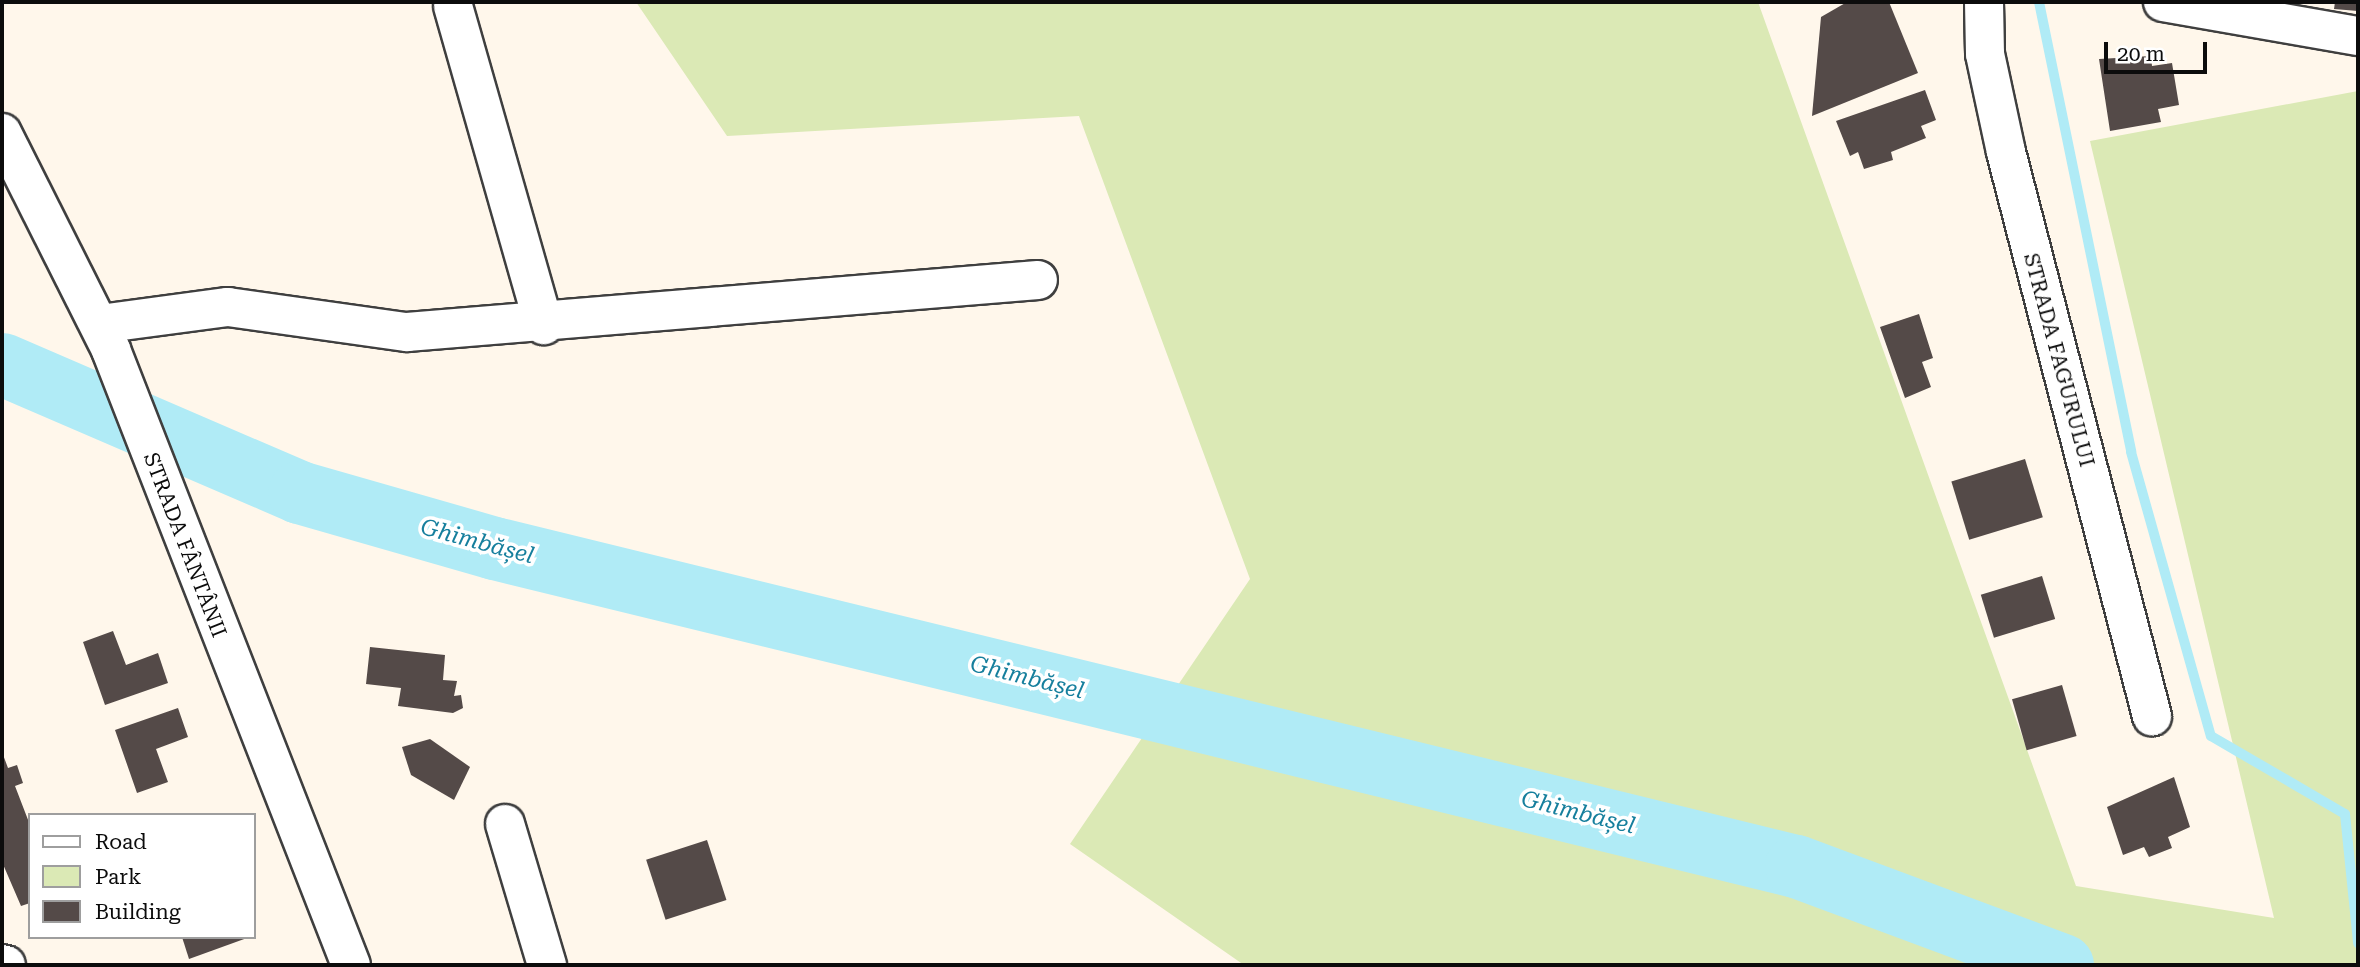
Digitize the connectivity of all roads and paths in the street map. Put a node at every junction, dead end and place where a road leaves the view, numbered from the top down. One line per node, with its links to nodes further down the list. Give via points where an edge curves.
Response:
1 (1984, 2): 9 (street, STRADA FAGURULUI, via 1985,54 2006,152)
2 (2163, 2): 4 (street)
3 (453, 6): 7 (street)
4 (2358, 36)
5 (2, 133): 8 (street, STRADA FÂNTÂNII)
6 (1038, 280): 7 (street)
7 (544, 324): 8 (street, via 407,332 229,307)
8 (105, 337): 11 (street, STRADA FÂNTÂNII)
9 (2152, 716)
10 (505, 824): 12 (street)
11 (351, 965)
12 (547, 965)

